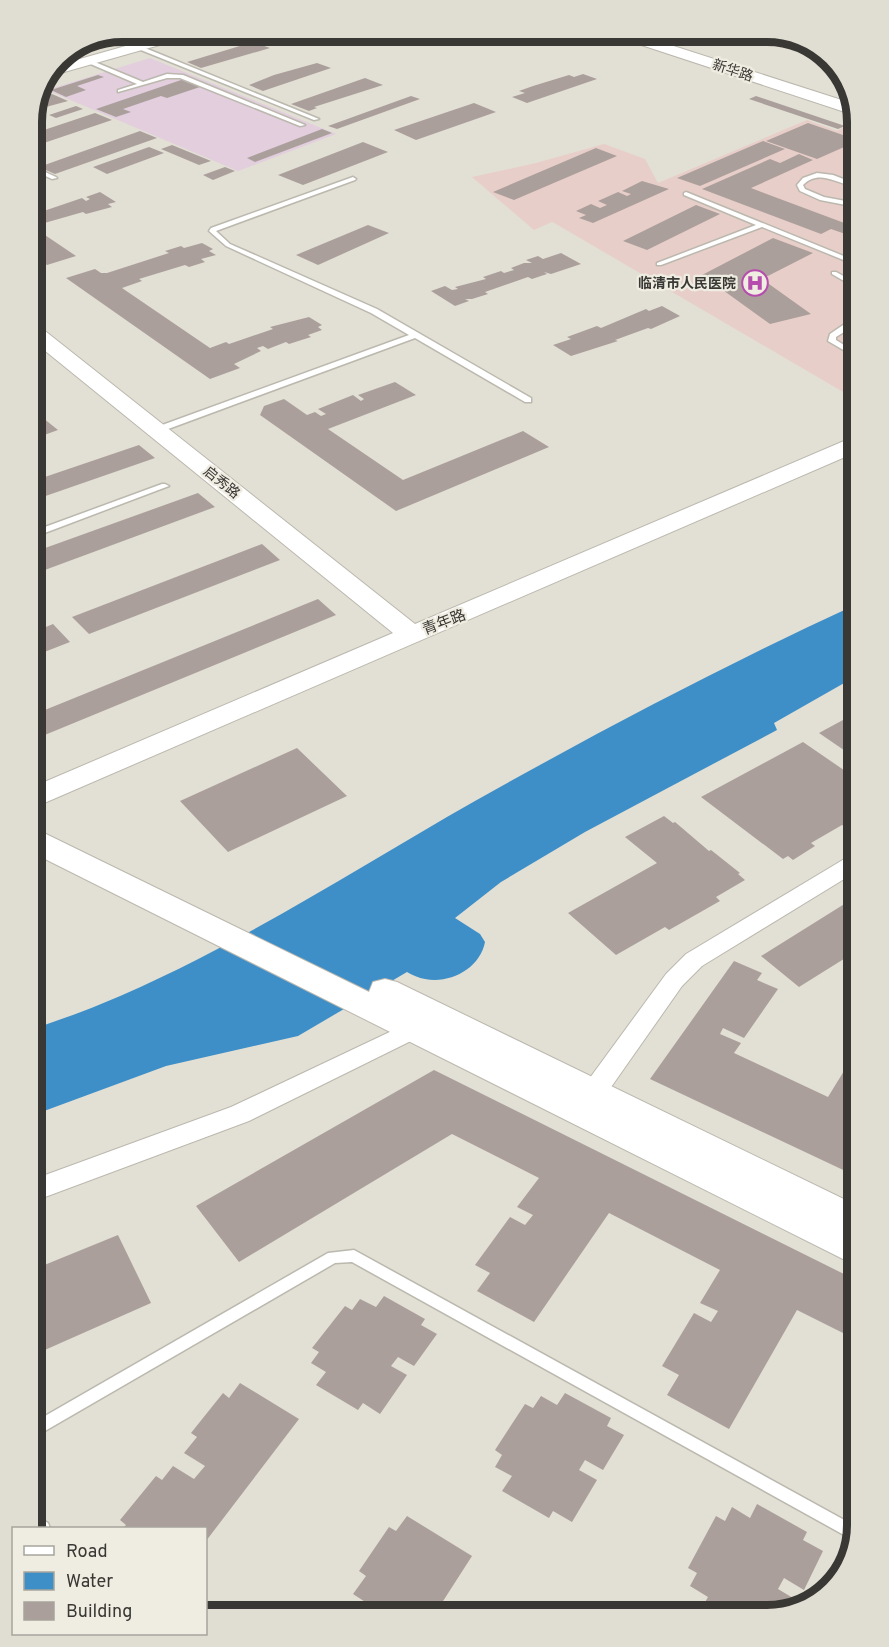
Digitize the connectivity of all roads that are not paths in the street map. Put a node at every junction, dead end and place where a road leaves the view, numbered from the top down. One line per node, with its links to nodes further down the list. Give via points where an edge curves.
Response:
1 (133, 42): 5 (street)
2 (147, 42): 11 (lane)
3 (646, 42): 10 (street, 新华路)
4 (672, 42): 9 (street, 新华路)
5 (88, 61): 6 (street); 7 (lane)
6 (63, 69)
7 (142, 84): 8 (lane); 12 (lane, via 167,76 185,77)
8 (120, 91)
9 (842, 98)
10 (845, 107)
11 (316, 119)
12 (302, 125)
13 (42, 173): 15 (lane)
14 (847, 175): 17 (lane)
15 (54, 178)
16 (353, 179): 27 (lane, via 212,231 228,245 374,310)
17 (837, 179): 18 (lane); 20 (lane, via 813,175 800,185 802,190 822,199)
18 (847, 183)
19 (686, 194): 21 (lane)
20 (847, 203)
21 (762, 225): 22 (lane); 23 (lane)
22 (847, 260)
23 (659, 264)
24 (847, 265): 25 (lane, via 834,273)
25 (847, 281)
26 (847, 326): 29 (lane, via 832,341)
27 (414, 335): 30 (lane); 31 (lane)
28 (42, 338): 31 (street, 启秀路)
29 (847, 350)
30 (528, 400)
31 (157, 430): 35 (street, 启秀路)
32 (847, 448): 35 (street, 青年路)
33 (165, 486): 34 (lane)
34 (42, 531)
35 (411, 634): 36 (street, 青年路)
36 (42, 794)
37 (42, 824): 40 (street)
38 (42, 844): 40 (street)
39 (847, 867): 42 (street, via 694,960 674,980)
40 (224, 923): 41 (street)
41 (403, 1016): 42 (street); 43 (street, via 240,1114); 45 (street)
42 (593, 1093): 44 (street)
43 (42, 1187)
44 (847, 1218)
45 (847, 1243)
46 (42, 1426): 47 (lane, via 333,1257 354,1256)
47 (847, 1529)

